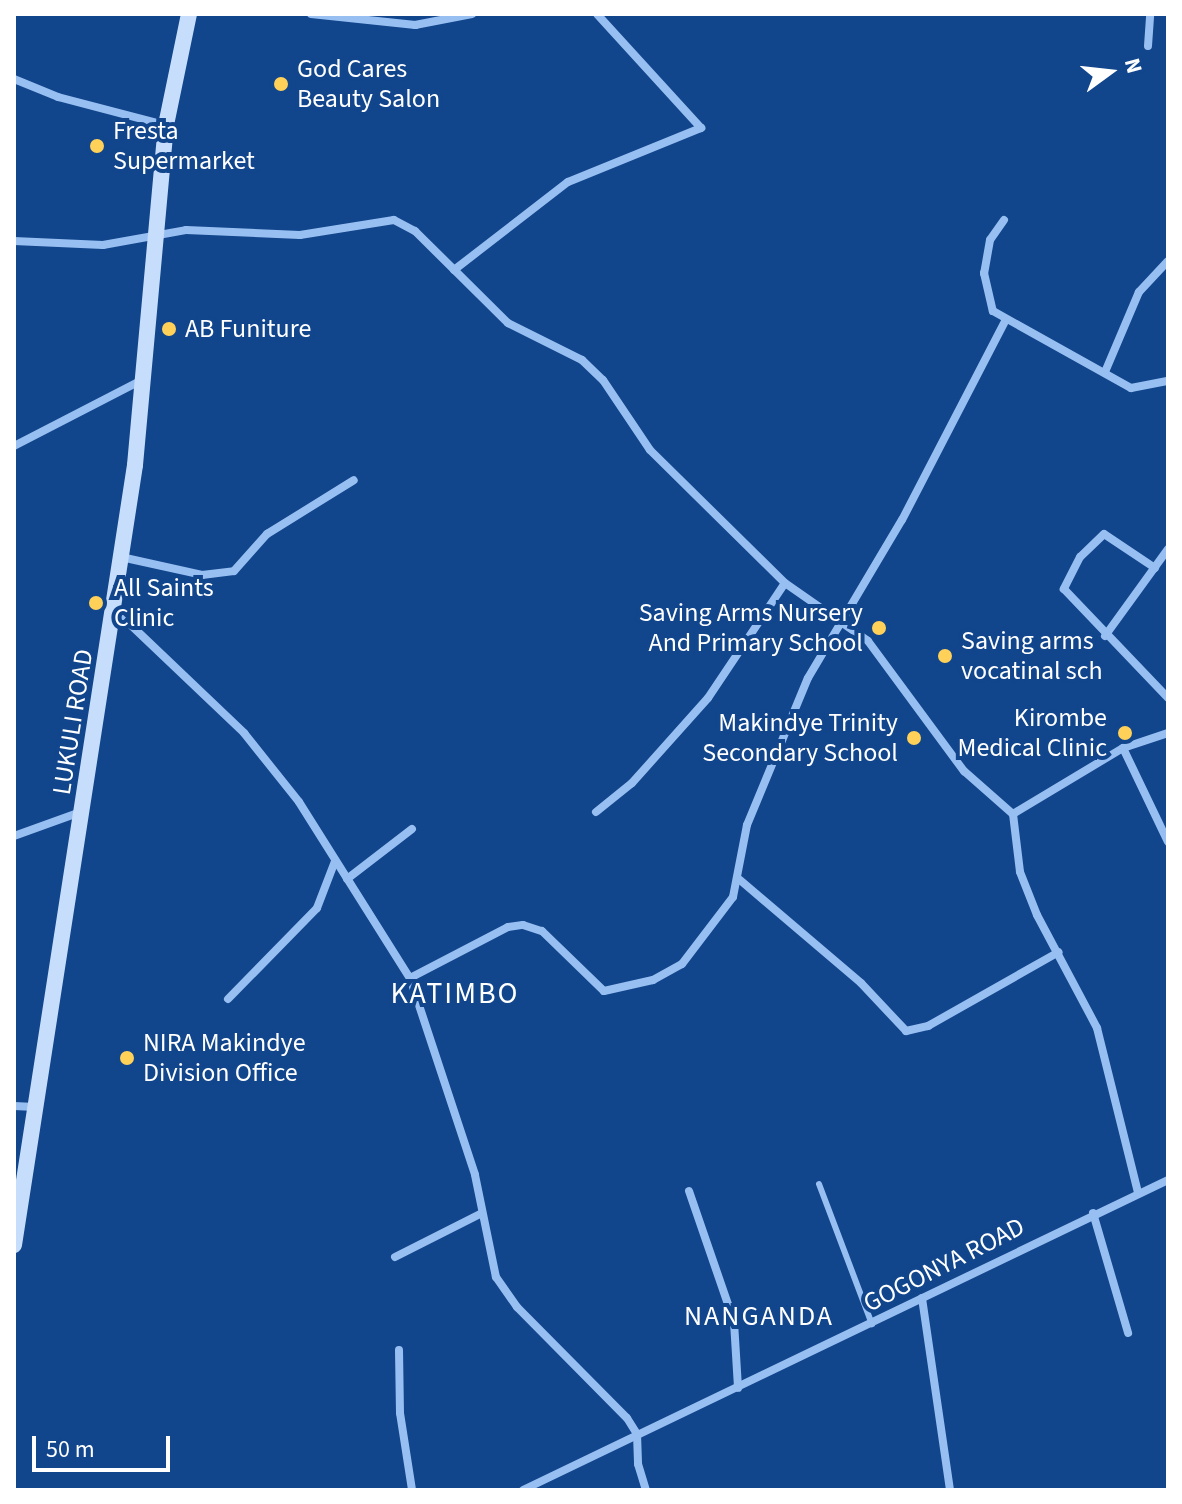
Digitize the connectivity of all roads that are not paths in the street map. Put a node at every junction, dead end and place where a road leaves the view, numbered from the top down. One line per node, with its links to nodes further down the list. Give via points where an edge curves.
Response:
1 (189, 14): 8 (street, LUKULI ROAD)
2 (311, 14): 3 (street, via 415,25)
3 (472, 14)
4 (597, 14): 13 (street, via 701,128 568,182)
5 (1150, 14): 6 (street)
6 (1148, 46)
7 (14, 79): 8 (street, via 58,97)
8 (166, 125): 10 (street, LUKULI ROAD)
9 (1004, 220): 14 (street, via 990,240 984,273 987,299)
10 (156, 236): 11 (street, via 67,247); 13 (street, via 186,230 300,235 394,220 415,231); 16 (street, LUKULI ROAD)
11 (14, 241)
12 (1168, 261): 15 (street, via 1139,292)
13 (454, 270): 23 (street, via 508,323 582,360 603,380 650,450)
14 (1005, 321): 15 (street); 25 (street, via 902,520)
15 (1105, 372): 17 (street, via 1131,388)
16 (142, 380): 18 (street); 21 (street, LUKULI ROAD)
17 (1168, 381)
18 (14, 446)
19 (354, 480): 21 (street, via 267,534 234,571 202,575)
20 (1168, 549): 22 (street)
21 (121, 557): 24 (street, LUKULI ROAD)
22 (1155, 568): 26 (street); 26 (street, via 1104,534 1080,557 1064,589)
23 (785, 583): 25 (street); 31 (street, via 708,698 632,783)
24 (114, 609): 30 (street, LUKULI ROAD); 36 (street, via 244,733 299,802)
25 (842, 620): 32 (street, via 889,664 964,771); 38 (street, via 808,678 774,755 747,825)
26 (1105, 636): 27 (street)
27 (1168, 698)
28 (1168, 733): 29 (street)
29 (1123, 748): 32 (street); 35 (street)
30 (83, 811): 34 (street); 43 (street, LUKULI ROAD)
31 (596, 812)
32 (1013, 814): 39 (street, via 1020,872)
33 (412, 829): 37 (street)
34 (14, 836)
35 (1168, 842)
36 (335, 861): 37 (street); 41 (street, via 317,908)
37 (347, 879): 40 (street)
38 (740, 880): 39 (street, via 861,983 906,1031 928,1026); 40 (street, via 682,964 619,990 604,991 542,931 523,925 508,927)
39 (1059, 952): 47 (street, via 1097,1028)
40 (410, 978): 48 (street)
41 (228, 999)
42 (14, 1106): 43 (street)
43 (36, 1107): 50 (street, LUKULI ROAD)
44 (1168, 1180): 47 (street, GOGONYA ROAD)
45 (819, 1184): 53 (lane)
46 (689, 1191): 56 (street, via 734,1322)
47 (1138, 1193): 49 (street, GOGONYA ROAD)
48 (482, 1213): 51 (street); 57 (street, via 496,1277 503,1287 605,1391)
49 (1093, 1213): 52 (street, GOGONYA ROAD); 54 (street)
50 (14, 1245)
51 (395, 1257)
52 (922, 1298): 53 (street, GOGONYA ROAD); 61 (street)
53 (872, 1324): 56 (street, GOGONYA ROAD)
54 (1128, 1333)
55 (399, 1350): 58 (street, via 400,1413)
56 (738, 1388): 57 (street, GOGONYA ROAD)
57 (637, 1434): 59 (street, GOGONYA ROAD); 60 (street)
58 (412, 1490)
59 (523, 1490)
60 (646, 1490)
61 (950, 1490)

